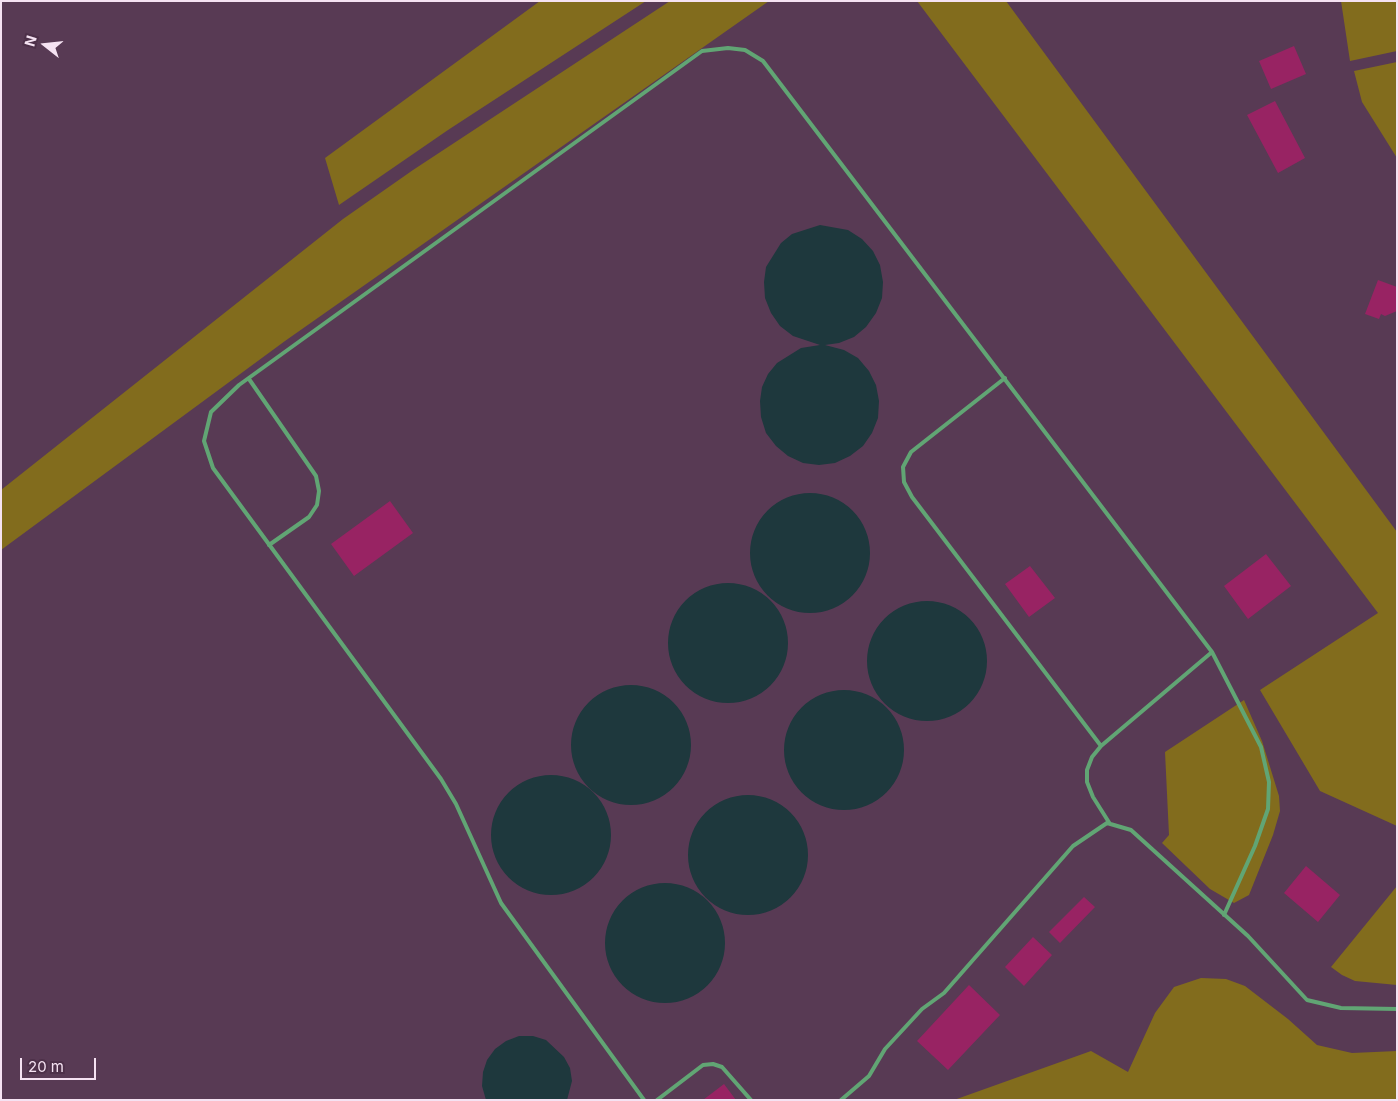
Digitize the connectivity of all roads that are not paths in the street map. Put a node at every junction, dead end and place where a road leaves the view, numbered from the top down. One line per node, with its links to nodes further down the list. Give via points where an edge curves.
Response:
1 (248, 378): 2 (lane, via 702,51 728,48 745,50 763,61); 3 (lane, via 210,412 204,441 213,468); 3 (lane, via 316,476 319,491 317,504 308,517)
2 (1005, 378): 4 (lane); 5 (lane, via 910,452 903,466 904,482 912,497)
3 (269, 545): 9 (lane, via 441,779 456,804 500,903)
4 (1212, 652): 5 (lane); 7 (lane, via 1261,747 1270,782 1268,809)
5 (1101, 746): 6 (lane, via 1092,757 1087,782 1092,797)
6 (1110, 824): 7 (lane, via 1131,830); 12 (lane, via 1074,846 944,993 922,1009 885,1049 869,1076)
7 (1224, 915): 8 (lane, via 1307,1000 1341,1008)
8 (1397, 1009)
9 (644, 1100)
10 (657, 1100): 11 (lane, via 703,1065 713,1064 722,1067)
11 (751, 1100)
12 (841, 1100)

